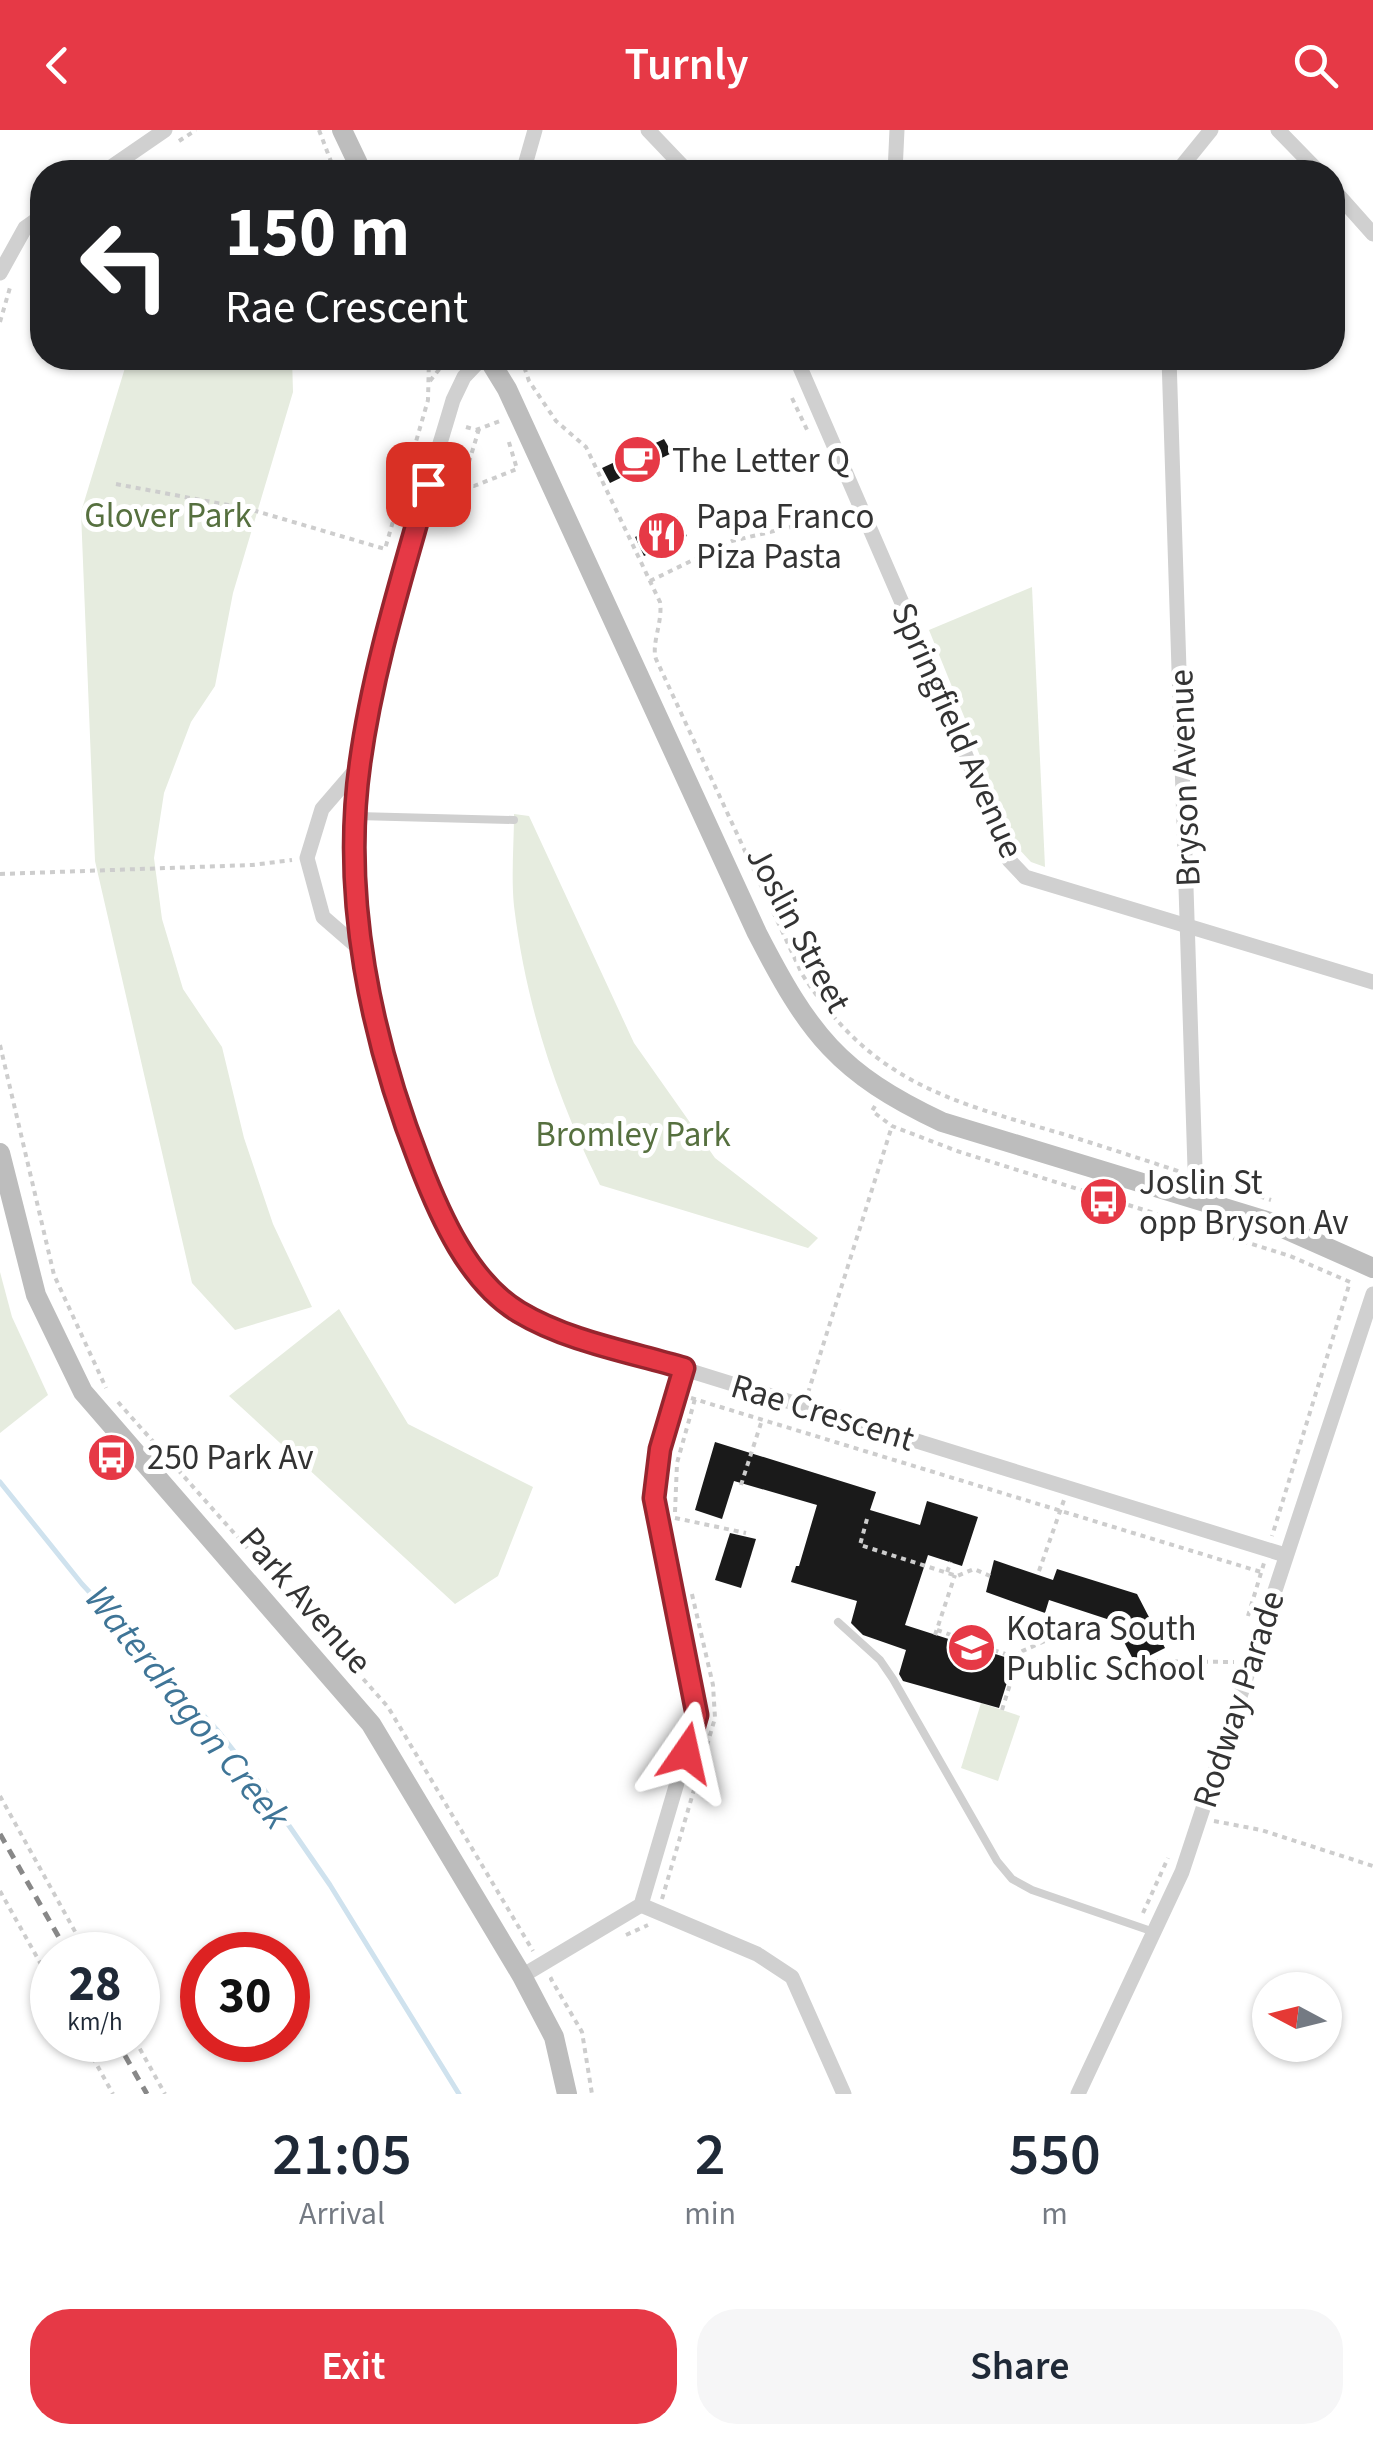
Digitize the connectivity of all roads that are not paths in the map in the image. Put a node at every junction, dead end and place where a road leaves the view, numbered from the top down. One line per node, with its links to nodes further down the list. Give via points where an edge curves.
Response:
1 (165, 130): 8 (street)
2 (535, 130): 10 (street)
3 (648, 130): 11 (street)
4 (897, 130): 12 (street)
5 (1211, 130): 13 (street)
6 (1278, 130): 14 (street)
7 (350, 135): 9 (street)
8 (121, 160)
9 (358, 160)
10 (526, 160)
11 (677, 160)
12 (896, 160)
13 (1187, 160)
14 (1307, 160)
15 (1345, 203): 17 (street)
16 (30, 224): 18 (street)
17 (1373, 234)
18 (0, 273)
19 (472, 370): 23 (street, Rae Crescent, via 453,400 389,618)
20 (494, 370): 30 (street, Joslin Street, via 758,933 822,1040 855,1072 942,1122)
21 (801, 370): 26 (street, Springfield Avenue, via 1008,860 1025,877)
22 (1169, 370): 26 (street, Bryson Avenue)
23 (359, 766): 24 (street, Rae Crescent); 27 (street, Rae Crescent, via 322,809 307,858 324,917)
24 (357, 816): 25 (lane); 27 (street, Rae Crescent)
25 (514, 820)
26 (1189, 926): 28 (street, Springfield Avenue); 30 (street, Bryson Avenue)
27 (361, 950): 33 (street, Rae Crescent, via 396,1101 464,1256 517,1311)
28 (1373, 982)
29 (0, 1153): 38 (street, Park Avenue, via 36,1295 83,1392 371,1724)
30 (1196, 1199): 31 (street, Joslin Street, via 1306,1236)
31 (1373, 1268)
32 (1373, 1294): 34 (street, Rodway Parade)
33 (684, 1368): 34 (street, Rae Crescent); 36 (street, via 660,1449 654,1498 697,1715)
34 (1285, 1555): 37 (street, Rodway Parade, via 1182,1872)
35 (838, 1622): 37 (lane, via 893,1678 1012,1879)
36 (641, 1906): 38 (street); 40 (street, via 757,1954 792,1978)
37 (1154, 1932): 41 (street, Rodway Parade)
38 (522, 1976): 39 (street, Park Avenue, via 554,2037)
39 (567, 2094)
40 (844, 2094)
41 (1078, 2094)

